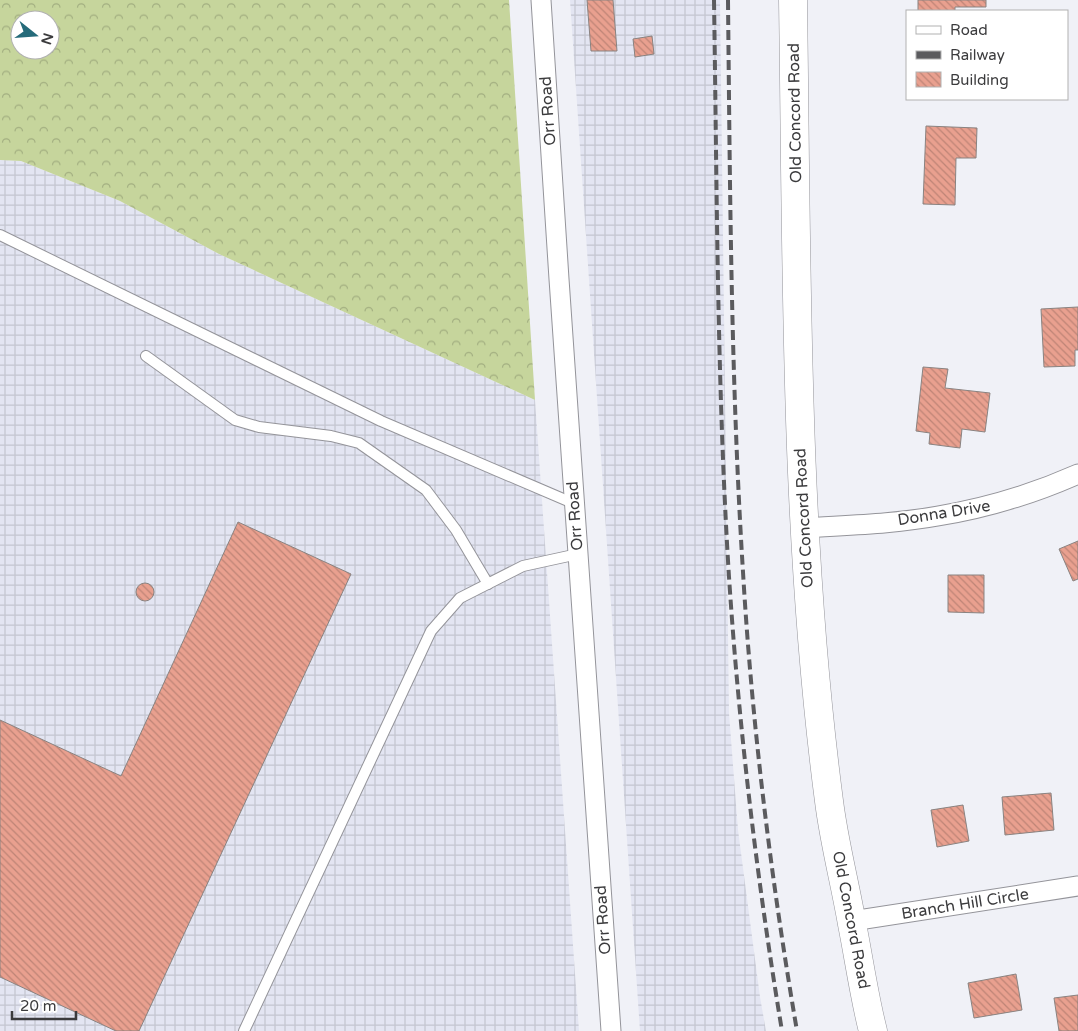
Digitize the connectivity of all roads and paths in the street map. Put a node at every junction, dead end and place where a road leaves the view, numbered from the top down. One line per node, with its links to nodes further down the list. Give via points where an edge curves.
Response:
1 (541, 0): 6 (street, Orr Road)
2 (793, 0): 7 (street, Old Concord Road)
3 (0, 236): 6 (lane, via 381,421)
4 (146, 356): 9 (lane, via 236,420 259,428 331,436 359,443 426,490 456,530)
5 (1078, 474): 7 (street, Donna Drive, via 1047,488 993,505 937,517)
6 (575, 504): 8 (street, Orr Road)
7 (804, 528): 11 (street, Old Concord Road, via 829,804)
8 (578, 554): 9 (lane, via 523,566); 13 (street, Orr Road)
9 (488, 584): 12 (lane, via 460,598 431,631)
10 (1078, 886): 11 (street, Branch Hill Circle)
11 (852, 921): 14 (street, Old Concord Road)
12 (244, 1031)
13 (611, 1031)
14 (873, 1031)

